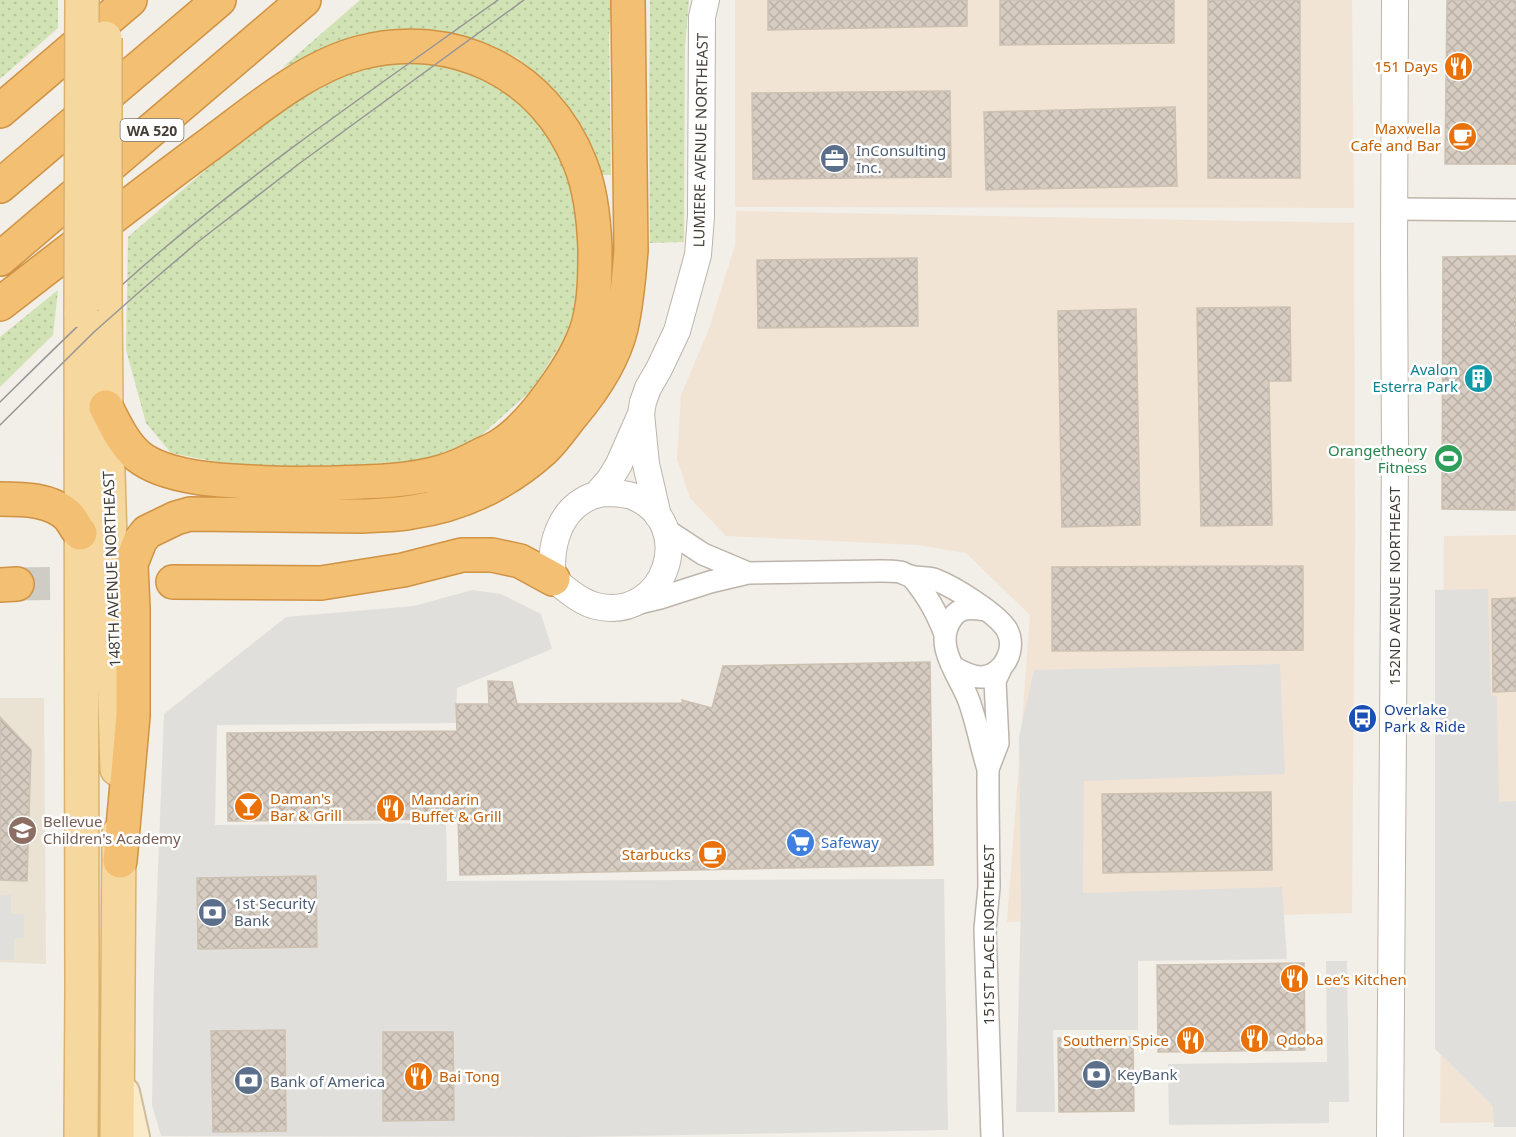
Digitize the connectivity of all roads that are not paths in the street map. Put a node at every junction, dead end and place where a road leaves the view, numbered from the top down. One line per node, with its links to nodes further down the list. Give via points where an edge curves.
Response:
1 (82, 0): 14 (main road, 148TH AVENUE NORTHEAST, bridge)
2 (105, 0): 14 (main road, 148TH AVENUE NORTHEAST, bridge)
3 (130, 0): 9 (highway)
4 (219, 0): 10 (highway)
5 (304, 0): 13 (highway, WA 520)
6 (628, 0): 32 (highway, via 631,250 621,329 599,380 544,449 515,472 455,503 390,515 190,514 147,532 131,564 133,716)
7 (706, 0): 17 (street, LUMIERE AVENUE NORTHEAST, via 702,17 698,255 677,331 648,388)
8 (1395, 0): 11 (street, 152ND AVENUE NORTHEAST)
9 (0, 111)
10 (0, 186)
11 (1394, 209): 12 (street); 38 (street, 152ND AVENUE NORTHEAST)
12 (1516, 210)
13 (0, 259)
14 (93, 303): 16 (main road, 148TH AVENUE NORTHEAST); 21 (main road, 148TH AVENUE NORTHEAST, via 80,404)
15 (0, 304): 16 (highway, via 278,94 335,61 360,53 425,47 485,62 521,82 537,97 573,146 590,194 593,222 595,279 590,321 564,375 537,413 501,445 438,473 400,479 363,483 232,480 189,475 154,465 124,440)
16 (106, 407): 32 (main road, 148TH AVENUE NORTHEAST)
17 (641, 414): 18 (street, LUMIERE AVENUE NORTHEAST, via 619,464); 20 (street, LUMIERE AVENUE NORTHEAST, via 646,464)
18 (596, 495): 20 (street, via 630,496 646,504); 24 (street, via 579,502 557,532 551,565)
19 (0, 499): 21 (highway, via 51,504 68,515)
20 (662, 522): 22 (street, via 703,554); 26 (street, via 669,547 668,565 660,582)
21 (80, 533): 34 (main road, 148TH AVENUE NORTHEAST)
22 (748, 573): 23 (street, via 881,571); 26 (street)
23 (911, 576): 27 (street, via 934,579); 28 (street, via 925,591)
24 (553, 579): 25 (highway, via 520,561 492,555 462,555 403,570 321,583); 26 (street, via 594,606)
25 (173, 582)
26 (631, 605)
27 (986, 610): 28 (street, via 958,611); 30 (street, via 1001,622 1010,637 1011,648)
28 (945, 634): 29 (street, via 945,648)
29 (953, 667): 30 (street, via 982,677); 31 (street, 151ST PLACE NORTHEAST, via 969,700)
30 (1001, 668): 31 (street, 151ST PLACE NORTHEAST, via 995,681 998,744)
31 (988, 769): 37 (street, 151ST PLACE NORTHEAST, via 989,887 985,929)
32 (120, 861): 33 (main road, 148TH AVENUE NORTHEAST)
33 (118, 1059): 35 (main road, 148TH AVENUE NORTHEAST); 36 (main road)
34 (81, 1137)
35 (117, 1137)
36 (135, 1137)
37 (992, 1137)
38 (1390, 1137)

